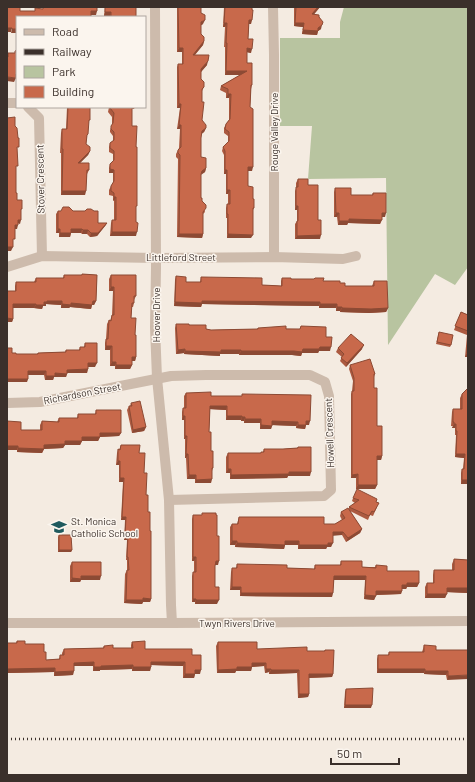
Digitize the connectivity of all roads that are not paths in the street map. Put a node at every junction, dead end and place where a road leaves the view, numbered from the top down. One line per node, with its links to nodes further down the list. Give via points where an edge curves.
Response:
1 (156, 7): 7 (street, Hoover Drive)
2 (273, 7): 6 (street, Rouge Valley Drive)
3 (29, 108): 4 (street, Stover Crescent, via 39,118)
4 (42, 256): 7 (street, Littleford Street); 8 (street, Littleford Street)
5 (356, 256): 6 (street, Littleford Street, via 343,259)
6 (274, 257): 7 (street, Littleford Street)
7 (156, 258): 9 (street, Hoover Drive)
8 (7, 267)
9 (157, 378): 10 (street, Richardson Street, via 40,402); 11 (street, Hoover Drive); 11 (street, Howell Crescent, via 206,374 310,375 325,382 329,396 331,490 324,496)
10 (7, 403)
11 (169, 500): 14 (street, Hoover Drive)
12 (468, 622): 14 (street, Twyn Rivers Drive)
13 (7, 623): 14 (street, Twyn Rivers Drive)
14 (172, 623)

